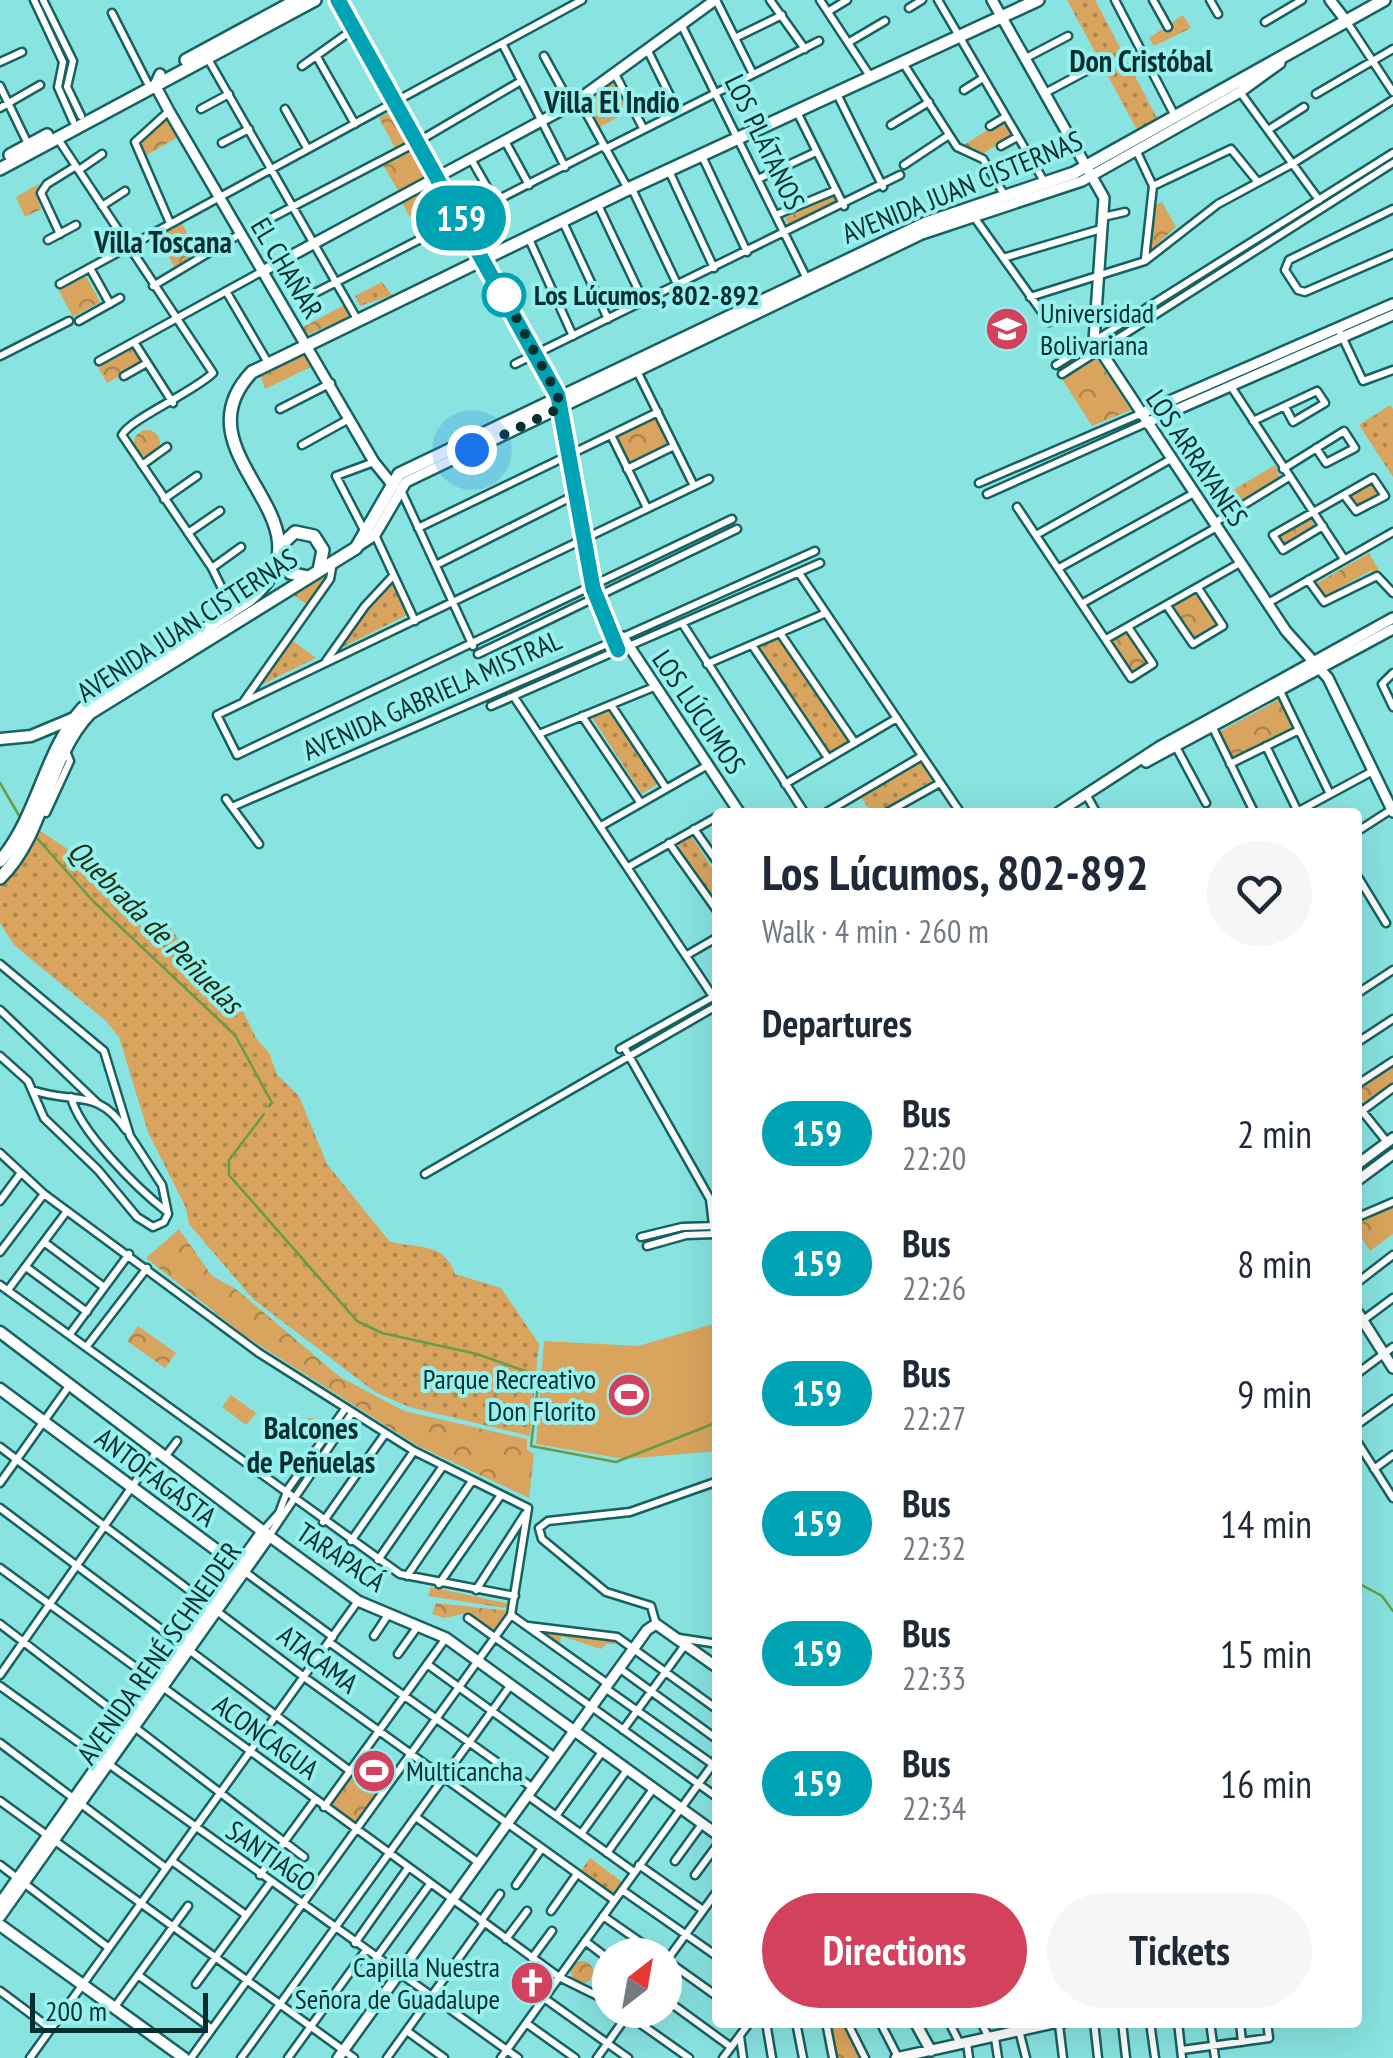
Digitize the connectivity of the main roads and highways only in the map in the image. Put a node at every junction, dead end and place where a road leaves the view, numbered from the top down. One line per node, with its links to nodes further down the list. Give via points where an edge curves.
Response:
1 (1038, 0): 7 (main road, via 267,362 238,390 229,429 237,456 272,512)
2 (1384, 0): 8 (main road, AVENIDA JUAN CISTERNAS, via 1090,171 926,223 405,471 370,534)
3 (306, 1): 4 (main road); 4 (main road)
4 (154, 80): 5 (main road); 6 (main road)
5 (0, 160)
6 (0, 169)
7 (279, 550): 8 (main road, via 290,573); 8 (main road, via 295,532 314,536 324,550); 9 (main road, AVENIDA JUAN CISTERNAS, via 261,590 102,691)
8 (314, 574): 12 (main road, AVENIDA JUAN CISTERNAS, via 105,701)
9 (74, 718): 10 (main road, AVENIDA JUAN CISTERNAS); 12 (main road, AVENIDA JUAN CISTERNAS)
10 (37, 734): 11 (main road, AVENIDA JUAN CISTERNAS); 12 (main road, via 52,737)
11 (0, 739)
12 (59, 753): 13 (main road); 14 (main road, via 22,849)
13 (0, 861)
14 (0, 878)
15 (0, 1332): 17 (main road, TARAPACÁ)
16 (0, 1389): 18 (main road, ANTOFAGASTA)
17 (266, 1533): 18 (main road, AVENIDA RENÉ SCHNEIDER)
18 (241, 1568): 19 (main road, AVENIDA RENÉ SCHNEIDER)
19 (21, 1881): 20 (main road, AVENIDA RENÉ SCHNEIDER); 21 (main road, AVENIDA RENÉ SCHNEIDER)
20 (0, 1904)
21 (0, 1916)
22 (0, 1925): 23 (main road)
23 (188, 2058)

